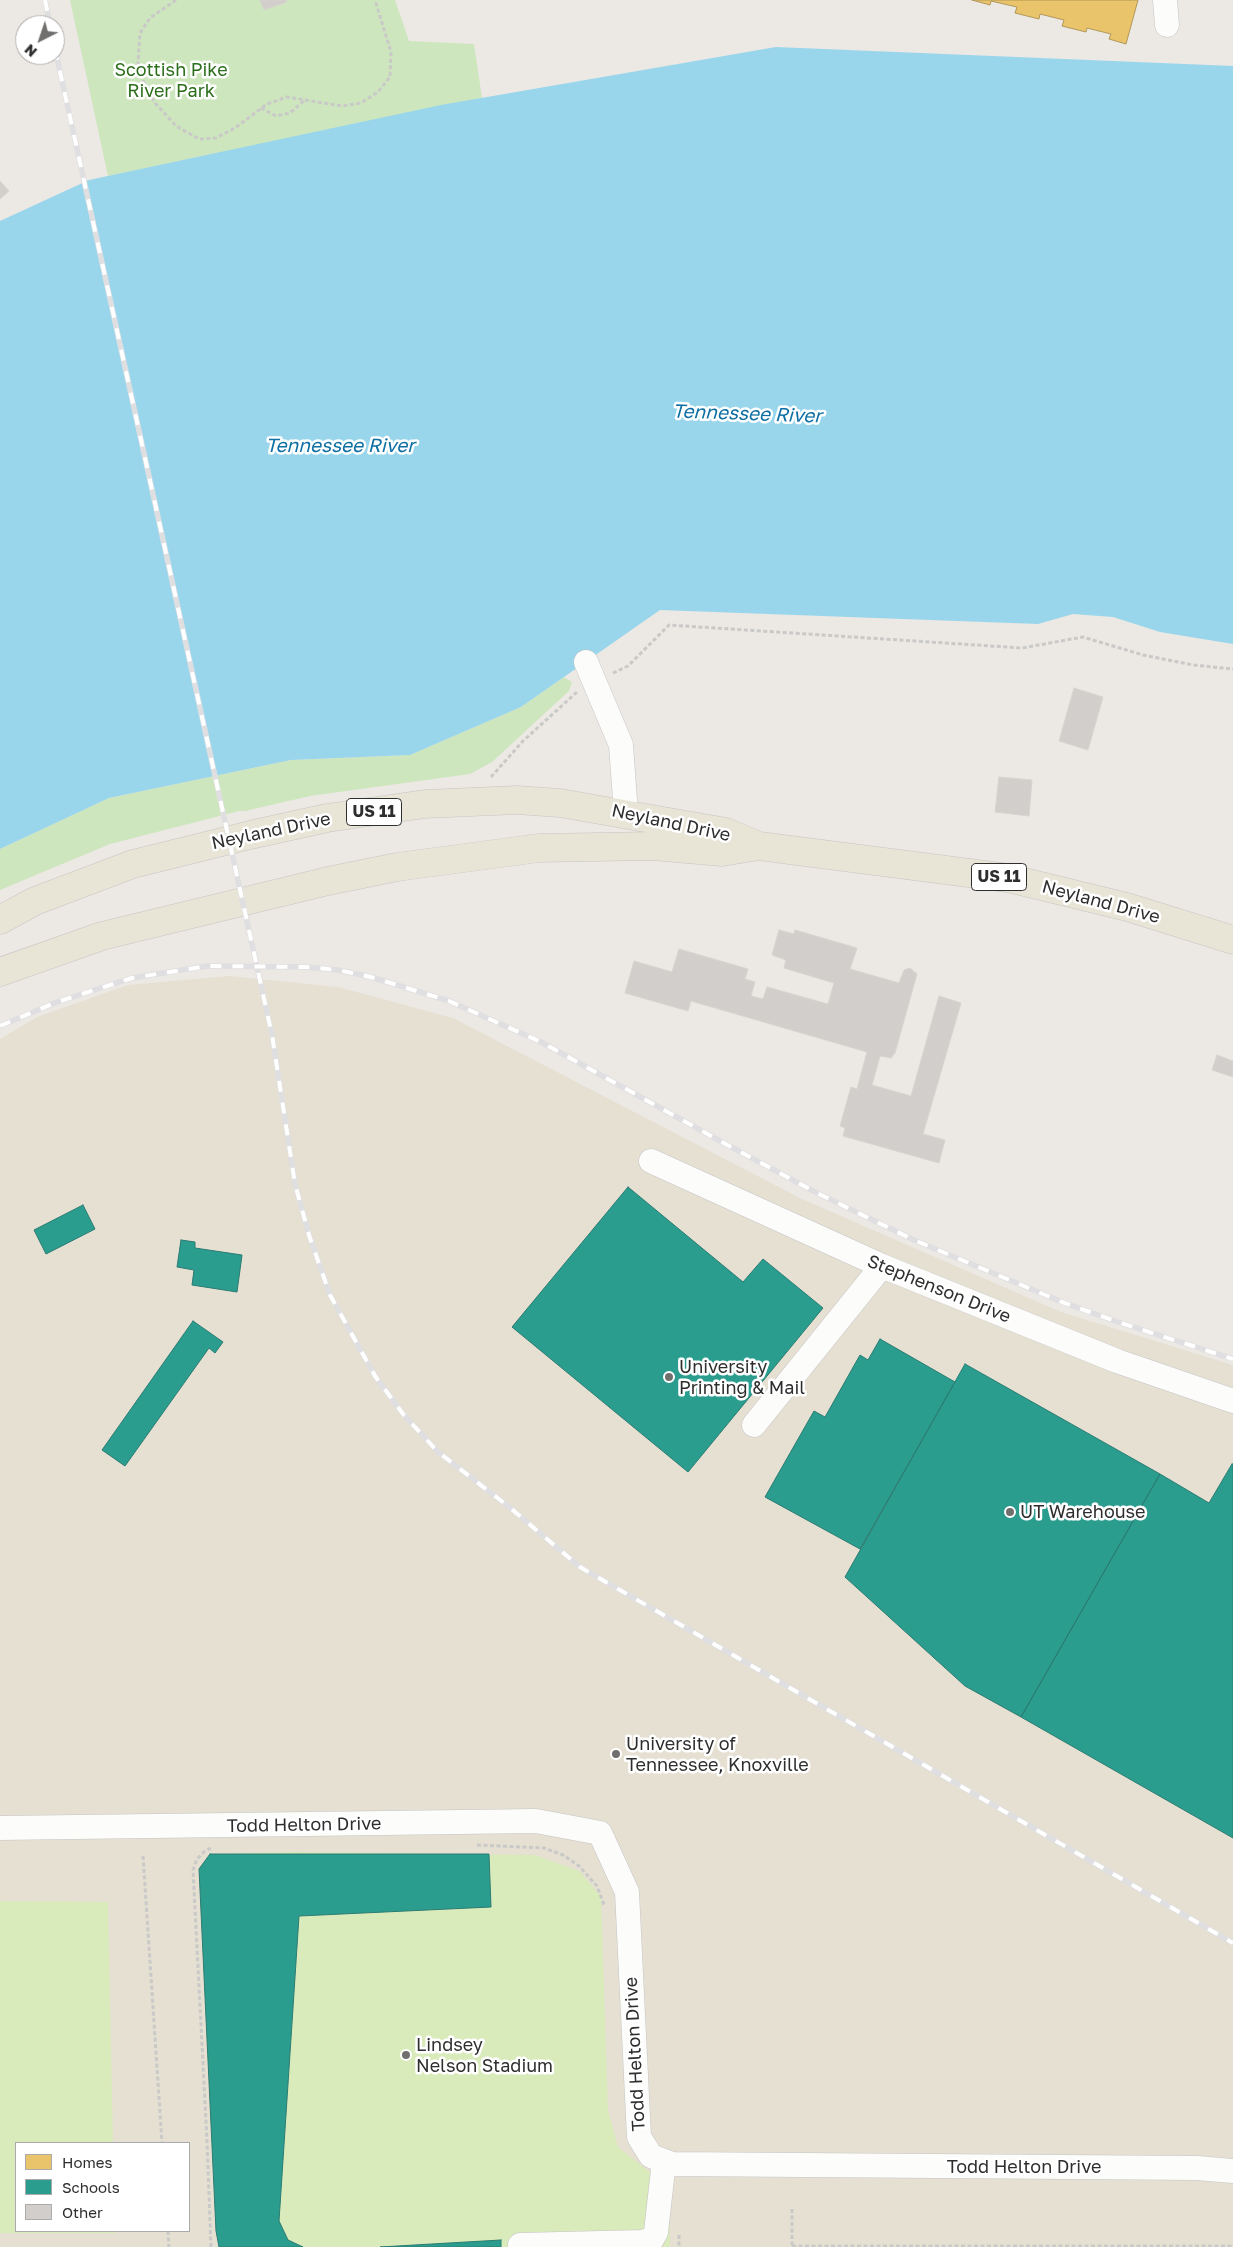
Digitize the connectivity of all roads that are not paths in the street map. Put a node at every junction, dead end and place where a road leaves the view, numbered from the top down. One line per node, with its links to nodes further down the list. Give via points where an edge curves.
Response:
1 (1165, 0): 2 (street)
2 (1167, 25)
3 (586, 662): 4 (street, via 621,745)
4 (626, 814): 5 (main road, Neyland Drive / US 11, via 726,832); 6 (main road, Neyland Drive / US 11, via 560,802 517,800 425,804 327,818 133,864 35,902)
5 (759, 846): 7 (main road, Neyland Drive / US 11, via 1008,878 1127,907); 8 (main road, Neyland Drive / US 11, via 722,852 644,846 539,848 397,867 102,936)
6 (0, 920)
7 (1233, 940)
8 (0, 972)
9 (651, 1160): 10 (street, Stephenson Drive)
10 (882, 1266): 11 (street, Stephenson Drive, via 1117,1361); 12 (street)
11 (1233, 1401)
12 (754, 1424)
13 (0, 1828): 14 (street, Todd Helton Drive, via 536,1821 600,1833 627,1892 639,2137 651,2156)
14 (664, 2161): 15 (street, Todd Helton Drive, via 672,2164 1197,2168); 16 (street, via 656,2232 652,2240)
15 (1233, 2171)
16 (520, 2245)

